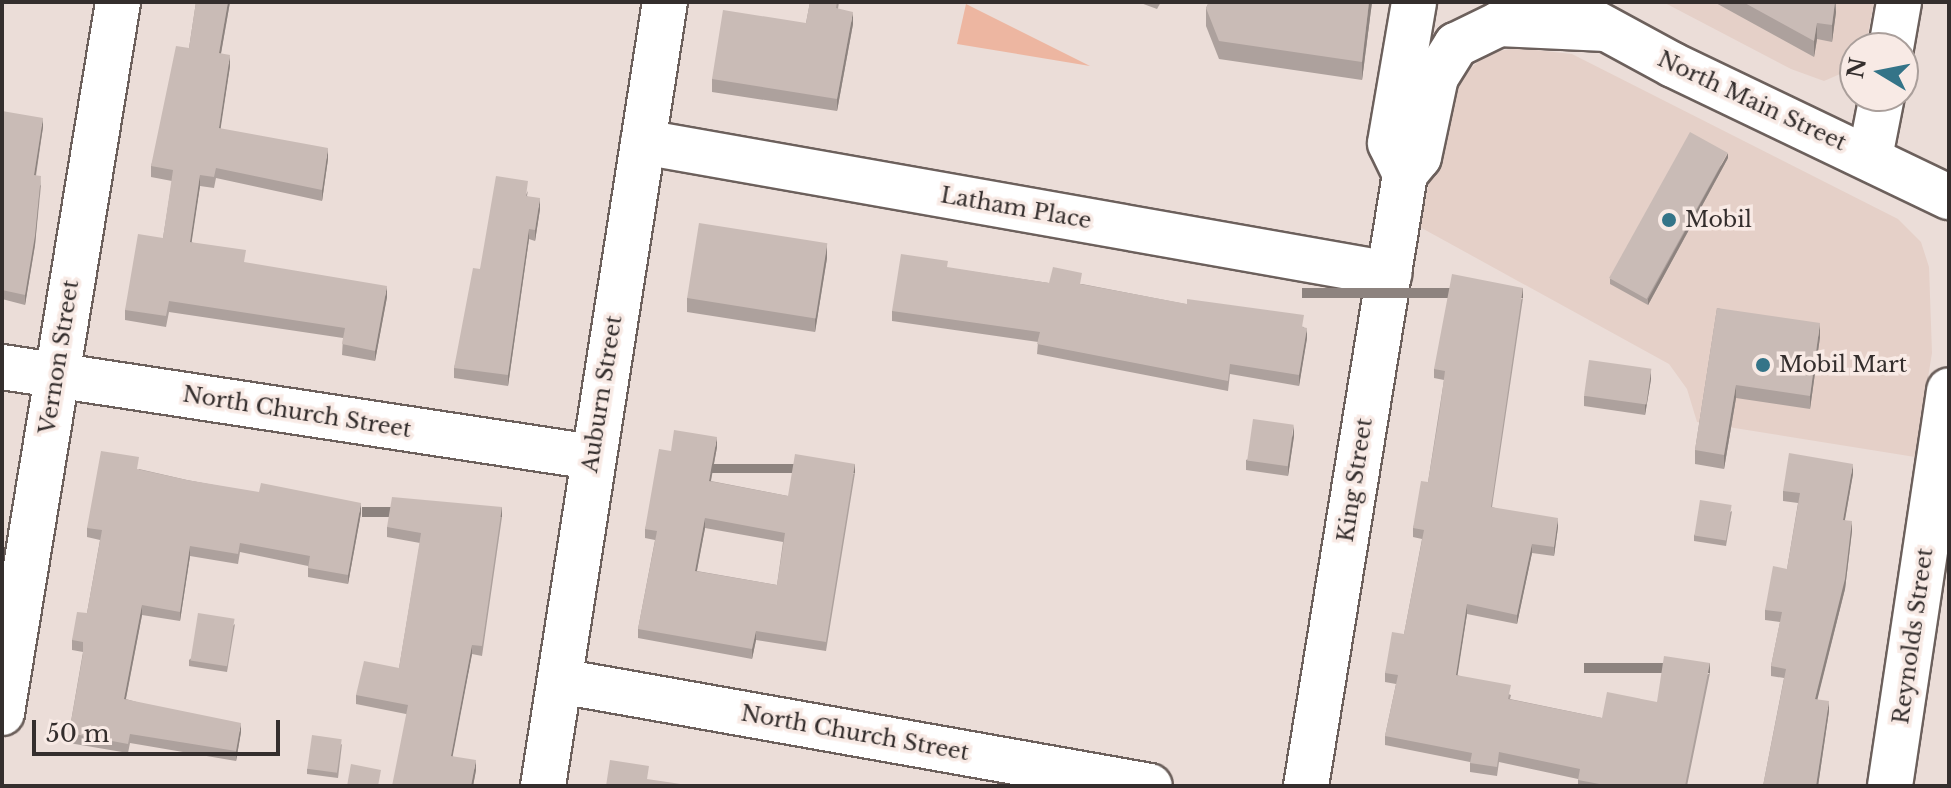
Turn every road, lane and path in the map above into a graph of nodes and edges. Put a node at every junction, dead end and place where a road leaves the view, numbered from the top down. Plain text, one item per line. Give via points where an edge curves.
1 (118, 2) edge
2 (665, 2) edge
3 (1414, 2) edge
4 (1557, 2) edge
5 (1899, 2) edge
6 (1606, 29) junction
7 (1894, 32) edge
8 (1879, 112) edge
9 (643, 142) junction
10 (1870, 157) junction
11 (1405, 174) junction
12 (1949, 197) edge
13 (1389, 274) junction
14 (2, 367) edge
15 (56, 376) junction
16 (1949, 390) edge
17 (592, 457) junction
18 (560, 681) junction
19 (2, 713) edge
20 (543, 786) edge
21 (1150, 786) edge
22 (1306, 786) edge
23 (1890, 786) edge

1 - 15 street, Vernon Street
2 - 9 street, Auburn Street
3 - 11 street via 1390,143
4 - 6 street, North Main Street
5 - 7 street
6 - 10 street, North Main Street
6 - 11 street, King Street via 1499,24 1456,45 1436,77 1419,157
8 - 10 street
9 - 13 street, Latham Place
9 - 17 street, Auburn Street
10 - 12 street, North Main Street
11 - 13 street, King Street
13 - 22 street, King Street
14 - 15 street, North Church Street
15 - 17 street, North Church Street
15 - 19 street, Vernon Street
16 - 23 street, Reynolds Street
17 - 18 street, Auburn Street
18 - 20 street, Auburn Street
18 - 21 street, North Church Street

